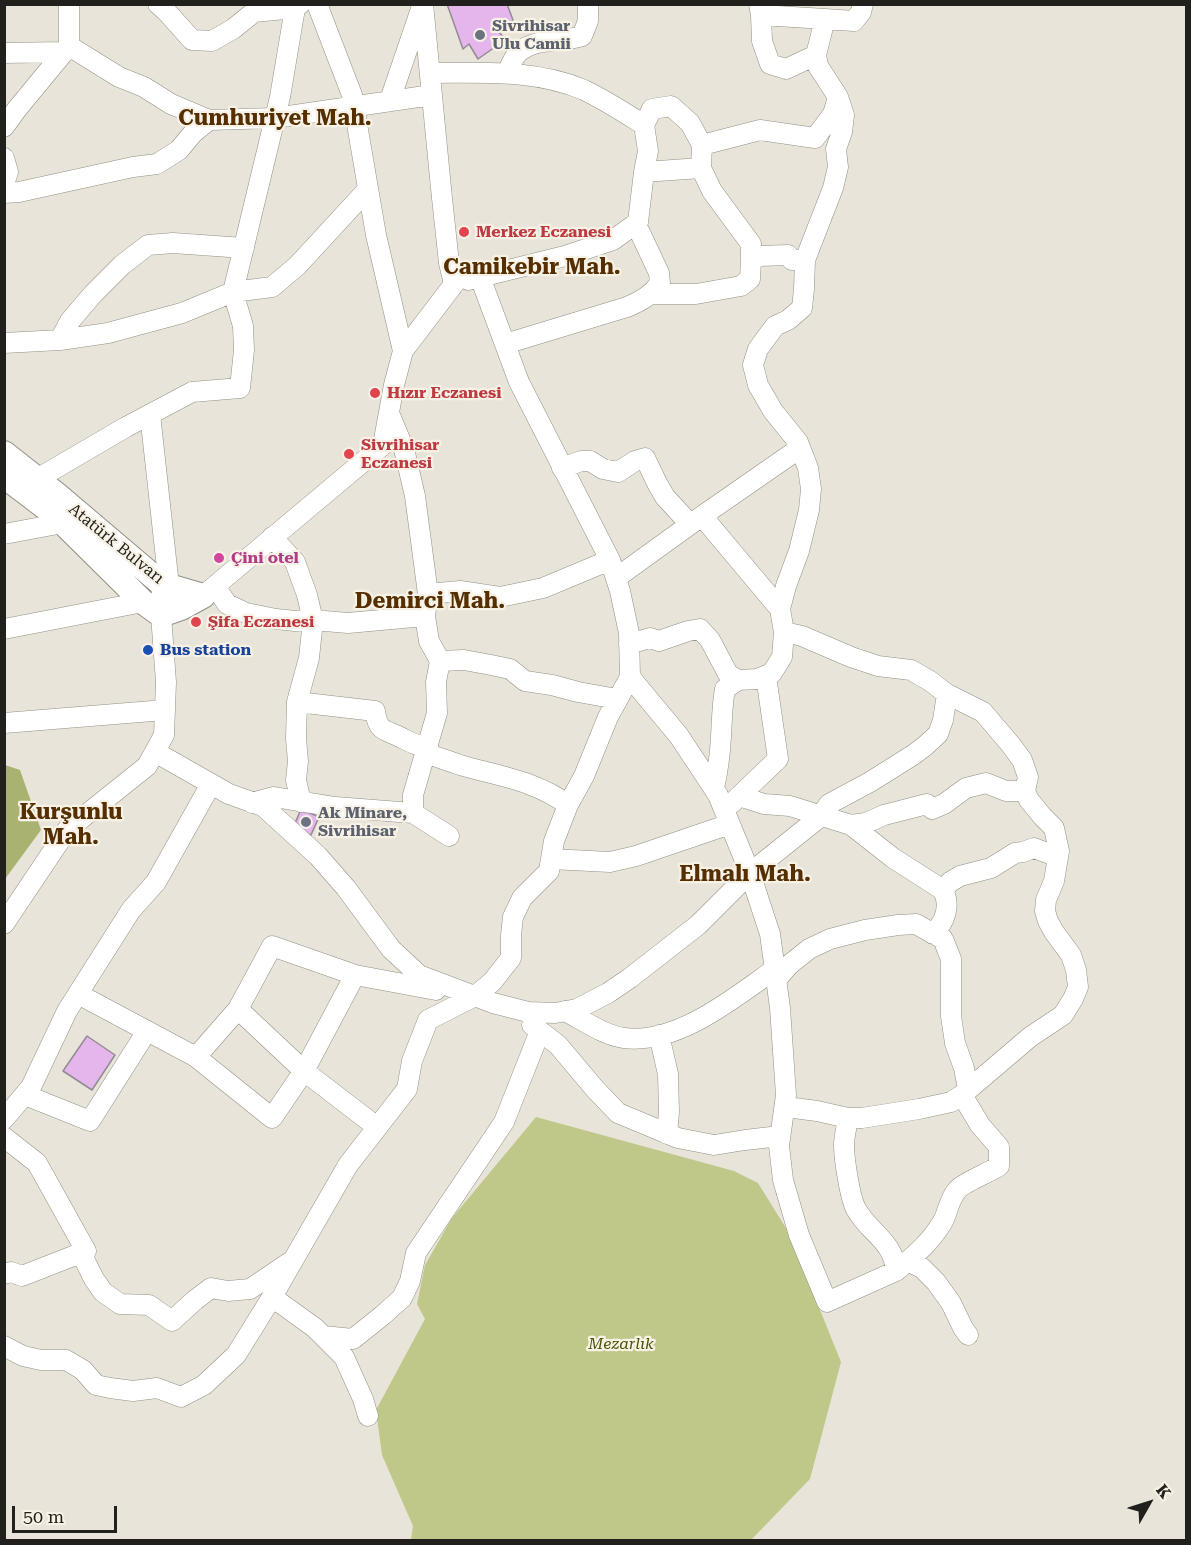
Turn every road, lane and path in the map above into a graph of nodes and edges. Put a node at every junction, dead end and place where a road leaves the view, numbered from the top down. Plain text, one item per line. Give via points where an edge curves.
1 (69, 4) edge
2 (158, 4) edge
3 (317, 4) edge
4 (422, 4) edge
5 (588, 4) edge
6 (862, 4) edge
7 (297, 6) edge
8 (760, 10) edge
9 (825, 19) junction
10 (66, 49) junction
11 (4, 53) edge
12 (816, 55) junction
13 (430, 73) junction
14 (507, 73) junction
15 (432, 95) junction
16 (838, 97) junction
17 (390, 100) junction
18 (354, 105) junction
19 (275, 118) junction
20 (209, 120) junction
21 (644, 125) junction
22 (4, 127) edge
23 (702, 145) junction
24 (4, 158) edge
25 (701, 168) junction
26 (644, 172) junction
27 (4, 184) edge
28 (368, 189) junction
29 (4, 193) edge
30 (636, 224) junction
31 (244, 248) junction
32 (751, 260) junction
33 (805, 260) junction
34 (480, 277) junction
35 (454, 284) junction
36 (233, 292) junction
37 (650, 294) junction
38 (60, 340) junction
39 (4, 343) edge
40 (505, 344) junction
41 (403, 351) junction
42 (389, 413) junction
43 (150, 414) junction
44 (800, 448) junction
45 (4, 453) edge
46 (562, 468) junction
47 (4, 476) edge
48 (37, 479) junction
49 (70, 518) junction
50 (696, 520) junction
51 (4, 534) edge
52 (272, 537) junction
53 (613, 569) junction
54 (165, 585) junction
55 (209, 591) junction
56 (428, 594) junction
57 (152, 609) junction
58 (780, 609) junction
59 (424, 616) junction
60 (313, 620) junction
61 (4, 628) edge
62 (784, 632) junction
63 (629, 644) junction
64 (440, 661) junction
65 (630, 676) junction
66 (766, 676) junction
67 (738, 680) junction
68 (947, 694) junction
69 (617, 699) junction
70 (297, 702) junction
71 (165, 710) junction
72 (4, 723) edge
73 (426, 749) junction
74 (155, 752) junction
75 (211, 784) junction
76 (714, 788) junction
77 (1025, 791) junction
78 (739, 796) junction
79 (301, 802) junction
80 (252, 803) junction
81 (568, 805) junction
82 (413, 813) junction
83 (727, 817) junction
84 (820, 817) junction
85 (851, 825) junction
86 (449, 836) dead end
87 (1058, 857) junction
88 (551, 859) junction
89 (750, 873) junction
90 (943, 890) junction
91 (4, 924) edge
92 (933, 934) junction
93 (775, 974) junction
94 (355, 975) junction
95 (78, 994) junction
96 (475, 996) junction
97 (509, 1007) junction
98 (238, 1009) junction
99 (565, 1011) junction
100 (147, 1031) junction
101 (540, 1031) junction
102 (659, 1035) junction
103 (196, 1057) junction
104 (304, 1071) junction
105 (965, 1092) junction
106 (25, 1095) junction
107 (784, 1110) junction
108 (848, 1118) junction
109 (4, 1119) edge
110 (378, 1127) junction
111 (667, 1134) junction
112 (4, 1137) edge
113 (780, 1137) junction
114 (81, 1253) junction
115 (295, 1258) junction
116 (902, 1266) junction
117 (4, 1274) edge
118 (272, 1297) junction
119 (968, 1335) dead end
120 (322, 1336) junction
121 (4, 1346) edge
122 (368, 1416) dead end

1 - 10 street
2 - 7 street via 192,40 212,41 254,12
3 - 18 street
4 - 13 street
4 - 17 street
5 - 14 street via 588,21 582,36 539,41 517,52
6 - 9 street via 854,21
7 - 19 street
8 - 9 street
8 - 12 street via 762,41 770,64 786,69
9 - 12 street
10 - 11 street
10 - 20 street
10 - 22 street
12 - 16 street via 818,66
13 - 14 street
13 - 15 street
14 - 21 street via 584,90
15 - 17 street
15 - 35 street
16 - 23 street via 833,114 815,138 759,130
16 - 33 street via 844,116 836,149 838,167
17 - 18 street
18 - 19 street
18 - 28 street
19 - 20 street
19 - 31 street
20 - 29 street via 179,150 157,164
21 - 23 street via 652,109 671,106 690,123
21 - 26 street via 648,151
23 - 25 street
24 - 27 street via 8,171
25 - 26 street
25 - 32 street via 712,191 751,244
26 - 30 street
28 - 36 street via 272,288
28 - 41 street
30 - 34 street via 594,247
30 - 37 street via 659,273 660,282
31 - 36 street
31 - 38 street via 148,245 93,294
32 - 33 street via 788,255 792,260
32 - 37 street via 750,279 741,285 696,294
33 - 44 street via 802,308 775,326 758,350 753,365 758,386
34 - 35 street
34 - 40 street
35 - 41 street
36 - 38 street via 171,316 108,333
36 - 43 street via 243,326 240,388 192,393
37 - 40 street via 627,307
38 - 39 street
40 - 46 street via 519,382
41 - 42 street
42 - 52 street via 383,445
42 - 56 street via 404,448 415,495
43 - 48 street
43 - 54 street
44 - 50 street
44 - 58 street via 808,468 809,510
45 - 48 main road, Atatürk Bulvarı
46 - 50 street via 581,460 618,472 645,458 665,497
46 - 53 street
47 - 49 main road, Atatürk Bulvarı via 54,514
48 - 49 main road, Atatürk Bulvarı
49 - 51 street
49 - 54 main road, Atatürk Bulvarı
49 - 57 main road, Atatürk Bulvarı
50 - 53 street
50 - 58 street
52 - 55 street
52 - 60 street via 295,562
53 - 56 street via 500,597 460,591
53 - 63 street
54 - 55 main road, Atatürk Bulvarı
54 - 57 street
55 - 57 main road via 181,609
55 - 60 street via 246,613
56 - 59 street
57 - 61 street
57 - 71 street via 166,682
58 - 62 street
59 - 60 street via 348,623
59 - 64 street via 429,641
60 - 70 street via 309,658
62 - 66 street via 782,657
62 - 68 street via 878,666 911,670
63 - 65 street
63 - 67 street via 650,638 659,641 700,629 728,674
64 - 69 street via 464,660 510,669 525,681
64 - 73 street via 436,713
65 - 69 street
65 - 76 street via 679,736
66 - 67 street
66 - 78 street via 778,759
67 - 76 street via 725,689
68 - 77 street via 983,712 1011,745 1028,777
68 - 84 street via 938,734 914,755 829,804
69 - 81 street
70 - 73 street via 375,711 377,723 386,732
70 - 79 street via 296,780
71 - 72 street
71 - 74 street via 164,735
73 - 81 street via 460,765 534,785
73 - 82 street via 413,795
74 - 75 street
74 - 91 street via 147,766 67,830
75 - 80 street
75 - 95 street via 156,882 131,910
76 - 83 street
77 - 85 street via 1006,791 986,783 966,788 932,809 927,804
77 - 87 street via 1054,828
78 - 83 street
78 - 84 street via 764,804 790,806
79 - 80 street via 274,797
79 - 82 street
80 - 96 street via 263,806 318,856 391,950 419,975
81 - 88 street
82 - 86 street
83 - 88 street via 610,862
83 - 89 street
84 - 85 street
84 - 89 street
85 - 90 street via 892,858
87 - 90 street via 1034,848 1015,853 991,868 960,876
87 - 105 street via 1045,911 1071,955 1078,987 1063,1015 1030,1037
88 - 96 street via 549,871 522,898 513,917 511,958
89 - 93 street via 770,934
89 - 99 street via 698,925 630,978 578,1009
90 - 92 street via 947,899 944,920
92 - 93 street via 916,924 865,930 830,939
92 - 105 street via 943,939 951,959 951,1016 964,1068
93 - 102 street via 703,1018
93 - 107 street
94 - 96 street
94 - 98 street via 272,946
94 - 104 street
95 - 100 street
95 - 106 street
96 - 97 street
96 - 110 street via 428,1020 412,1061 407,1089
97 - 99 street via 528,1012
97 - 101 street
98 - 103 street
98 - 104 street
99 - 102 street via 622,1038
100 - 103 street
100 - 106 street via 90,1122
101 - 111 street via 558,1045 618,1113
101 - 120 street via 504,1122 416,1253 402,1298 353,1339
102 - 111 street via 668,1074
103 - 104 street via 272,1118
104 - 110 street
105 - 108 street via 951,1102
105 - 116 street via 980,1125 999,1147 999,1166 960,1186 928,1243
106 - 109 street
107 - 108 street via 818,1111
107 - 113 street
108 - 116 street via 844,1145 856,1209
110 - 115 street via 348,1165
111 - 113 street via 714,1145
112 - 114 street via 36,1163 86,1251
113 - 116 street via 783,1180 799,1235 827,1302
114 - 115 street via 103,1292 120,1304 149,1305 172,1321 211,1288 228,1292 250,1289
114 - 117 street via 22,1276
115 - 118 street
116 - 119 street via 922,1268 936,1282
118 - 120 street
118 - 121 street via 236,1355 204,1385 181,1397 157,1388 133,1391 96,1384 66,1360 23,1356
120 - 122 street via 344,1357

